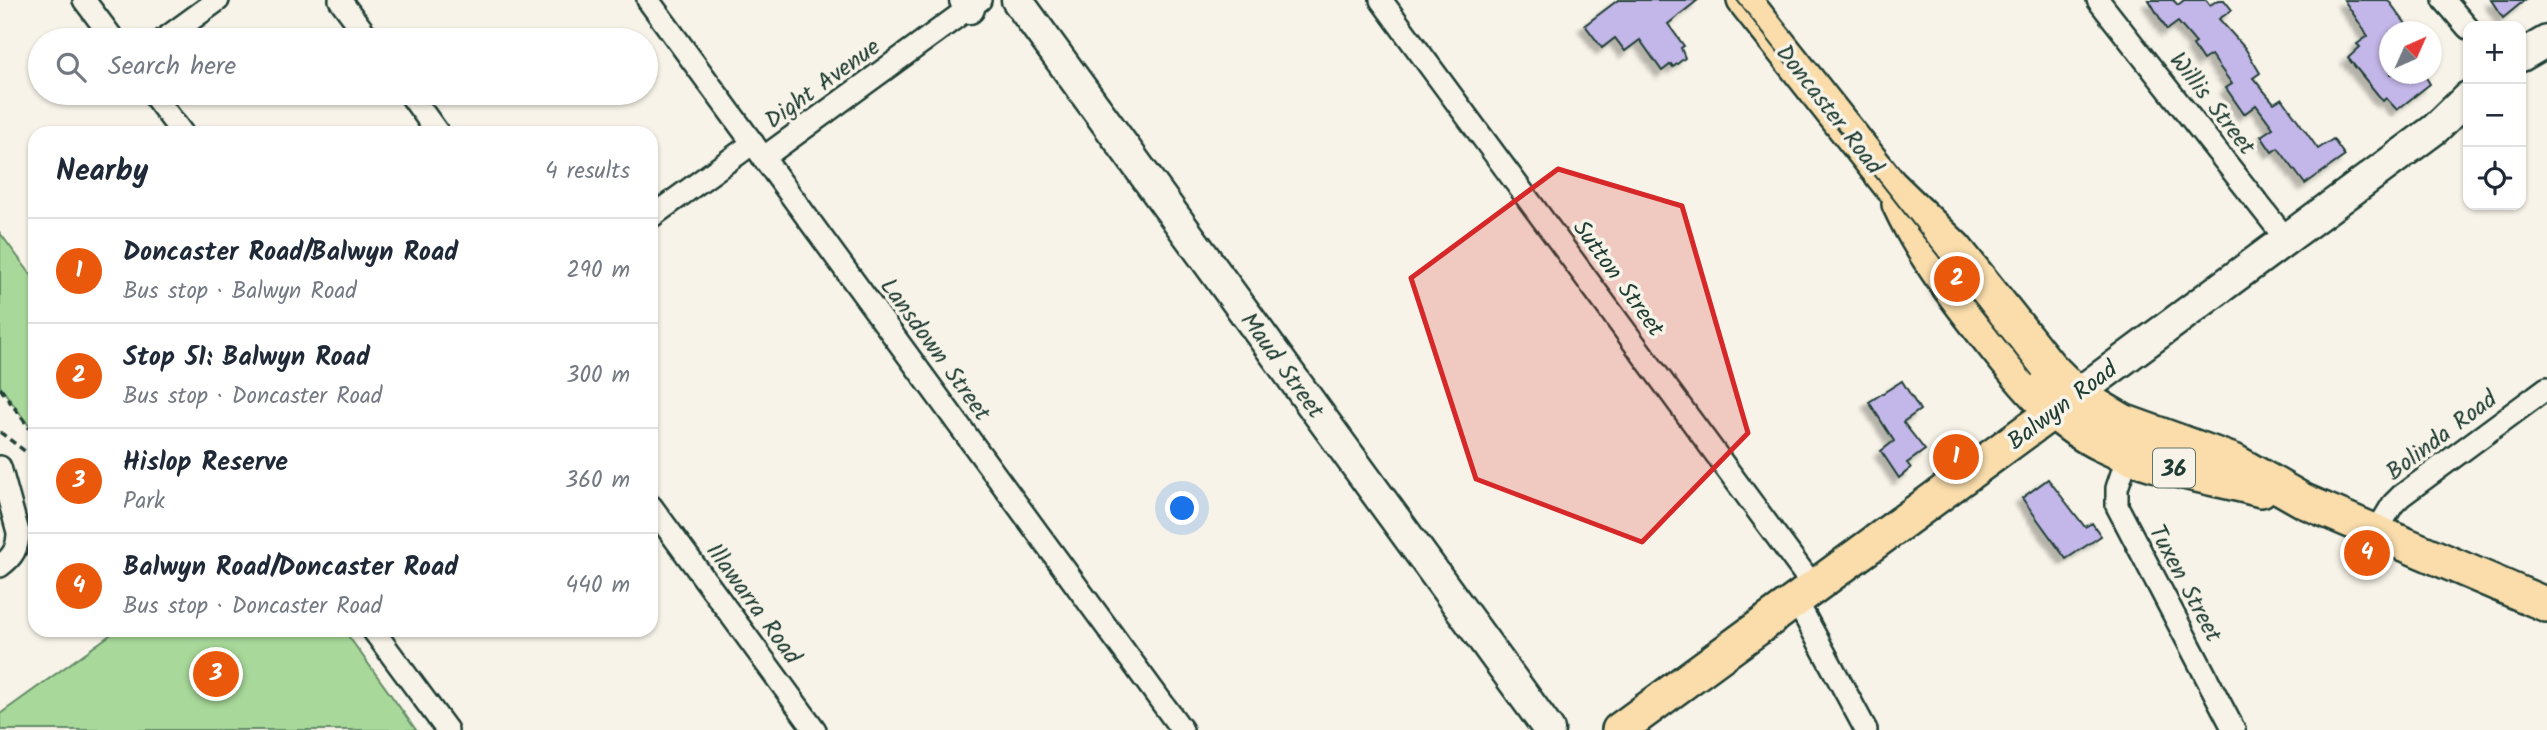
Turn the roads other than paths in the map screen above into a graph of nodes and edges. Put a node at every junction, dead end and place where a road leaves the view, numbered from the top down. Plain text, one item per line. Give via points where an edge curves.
1 (84, 0) edge
2 (218, 0) edge
3 (340, 0) edge
4 (648, 0) edge
5 (1017, 0) edge
6 (1381, 0) edge
7 (1744, 0) edge
8 (2098, 0) edge
9 (2444, 0) edge
10 (971, 3) edge
11 (2463, 24) edge
12 (105, 28) edge
13 (180, 28) edge
14 (361, 28) edge
15 (2547, 41) edge
16 (2526, 53) edge
17 (2547, 58) edge
18 (2526, 68) edge
19 (2463, 102) edge
20 (161, 105) edge
21 (418, 105) edge
22 (2463, 116) edge
23 (177, 126) edge
24 (434, 126) edge
25 (2435, 129) junction
26 (758, 150) junction
27 (658, 213) edge
28 (2286, 239) junction
29 (2547, 388) edge
30 (2065, 403) junction
31 (2128, 455) junction
32 (0, 467) edge
33 (2304, 501) junction
34 (658, 516) edge
35 (2376, 532) junction
36 (0, 566) edge
37 (1805, 594) junction
38 (2547, 605) edge
39 (378, 637) edge
40 (447, 730) edge
41 (815, 730) edge
42 (1182, 730) edge
43 (1549, 730) edge
44 (1619, 730) edge
45 (1866, 730) edge
46 (2234, 730) edge

1 - 12 street
2 - 13 street
3 - 14 street
4 - 26 street, Lansdown Street
5 - 43 street, Maud Street
6 - 37 street, Sutton Street
7 - 30 main road, Doncaster Road / 36 via 1890,185 1947,285 2027,387
8 - 28 street, Willis Street
9 - 11 street
10 - 26 street, Dight Avenue
15 - 16 street
17 - 18 street
19 - 25 street, Balwyn Road
20 - 23 street
21 - 24 street
22 - 25 street, Balwyn Road
25 - 28 street, Balwyn Road
26 - 27 street, Dight Avenue
26 - 42 street, Lansdown Street
28 - 30 street, Balwyn Road
29 - 35 street, Bolinda Road via 2401,496
30 - 31 main road, Doncaster Road / 36 via 2084,436
30 - 33 main road, Doncaster Road / 36 via 2245,466
30 - 37 main road, Balwyn Road
31 - 33 main road, Doncaster Road / 36
31 - 46 street, Tuxen Street via 2116,488 2117,506
32 - 36 street via 18,532 13,555
33 - 35 main road, Doncaster Road / 36
34 - 41 street, Illawarra Road
35 - 38 main road, Doncaster Road / 36
37 - 44 main road, Balwyn Road
37 - 45 street, Sutton Street
39 - 40 street

